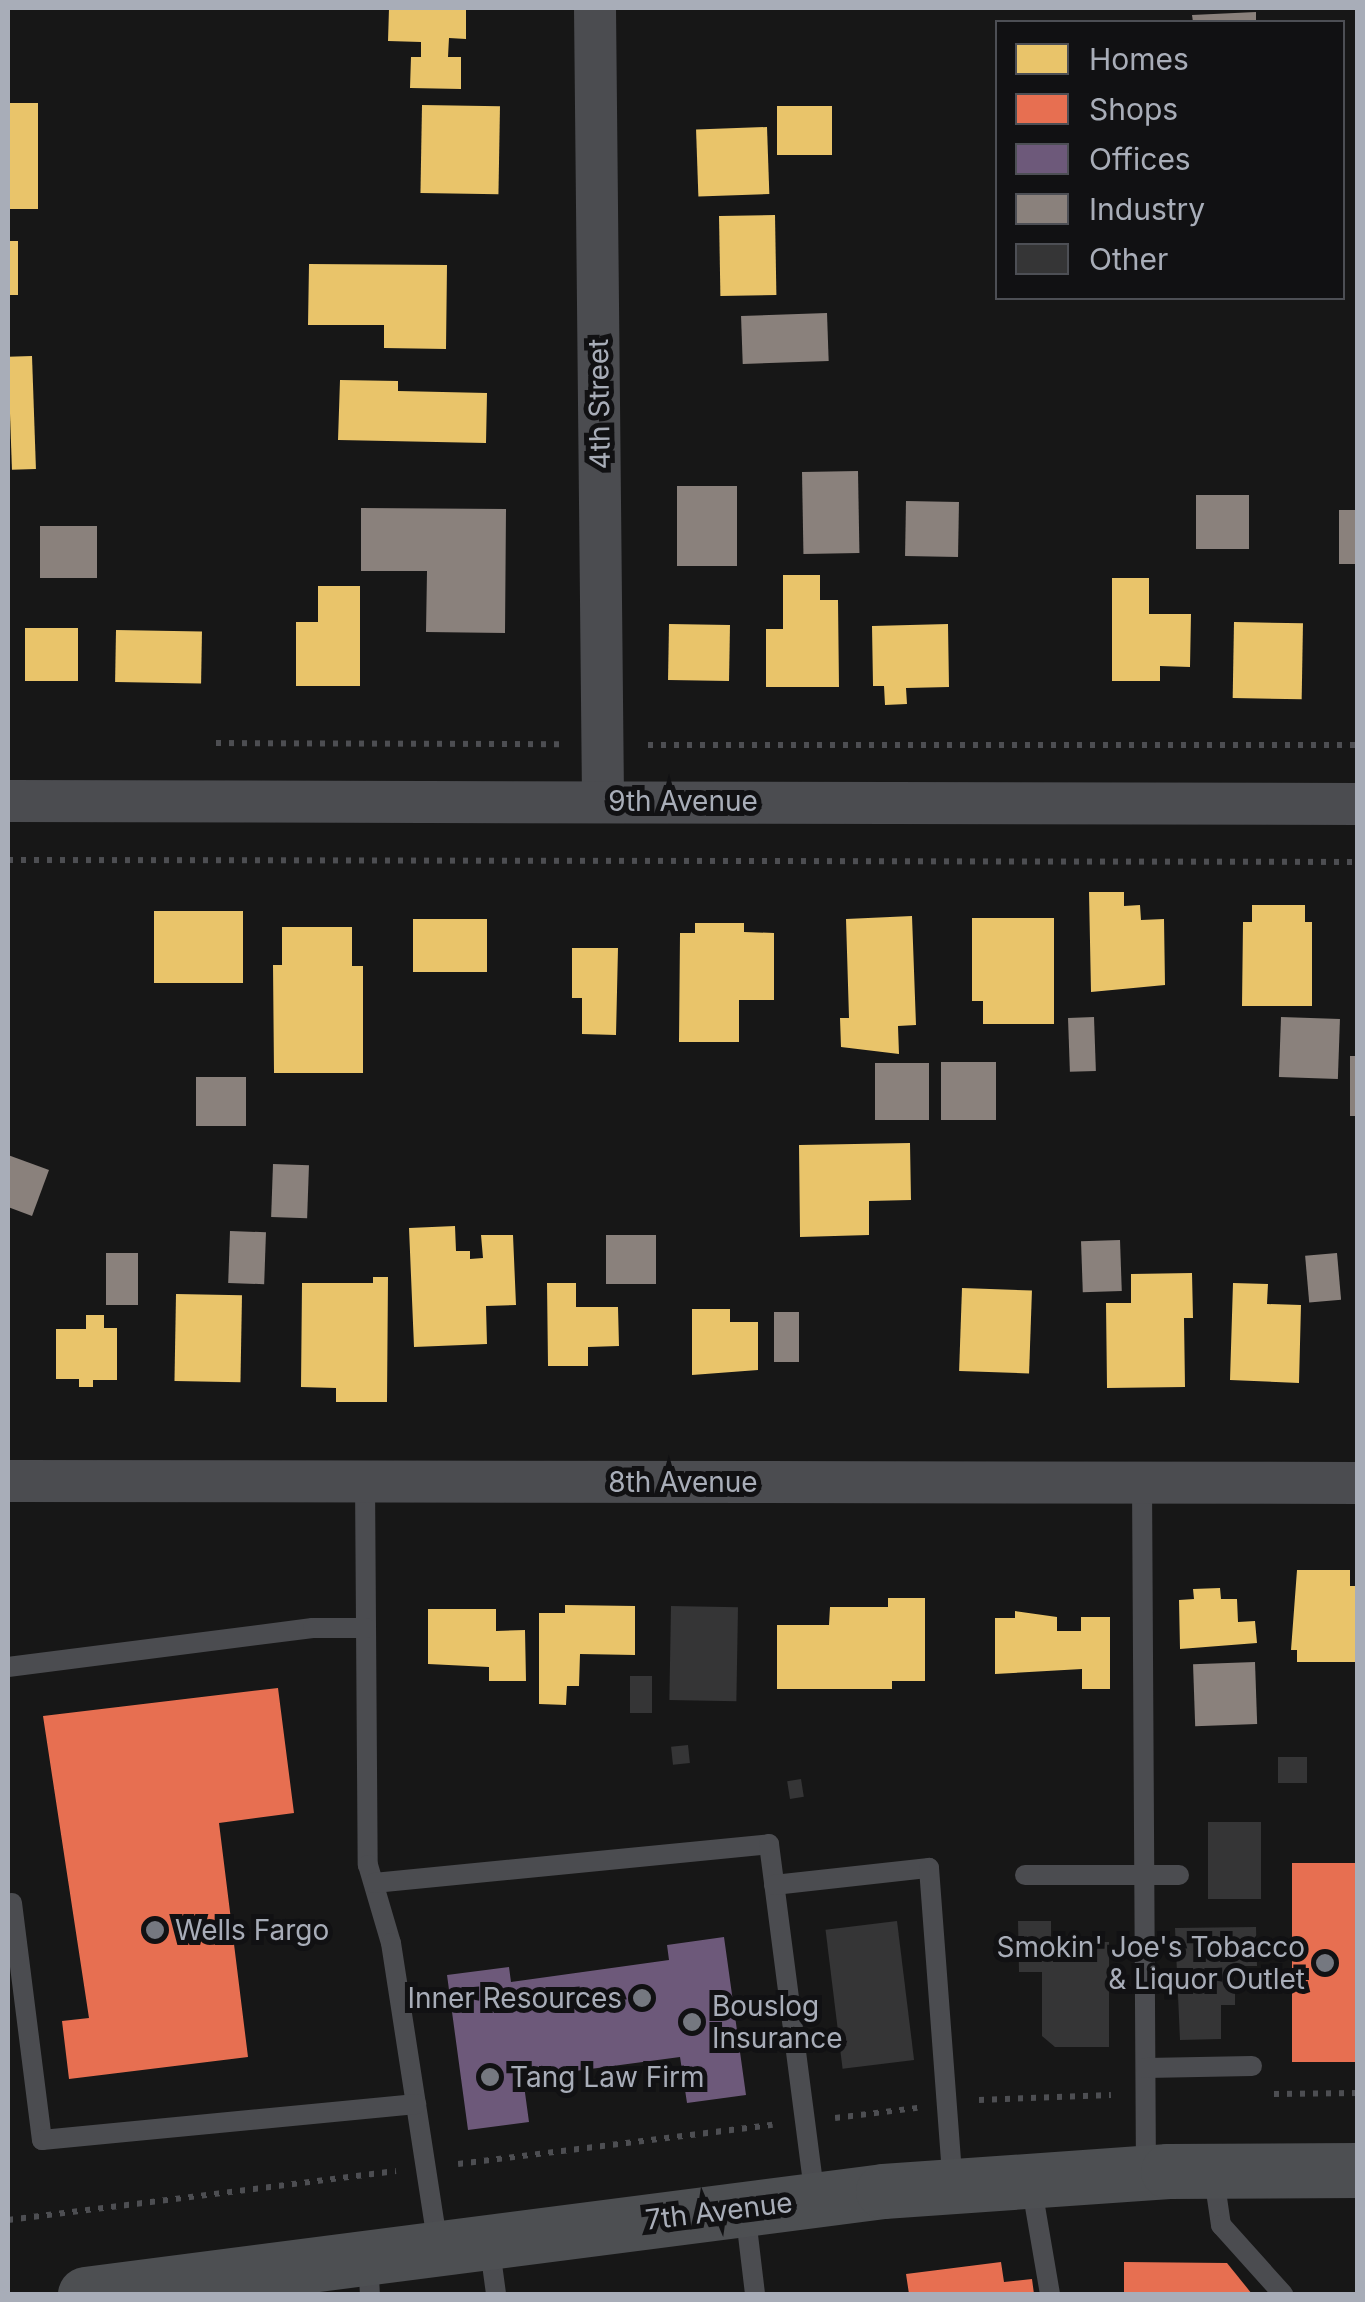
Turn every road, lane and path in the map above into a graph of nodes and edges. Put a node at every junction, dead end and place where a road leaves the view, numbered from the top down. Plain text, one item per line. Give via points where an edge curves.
1 (595, 8) edge
2 (216, 743) dead end
3 (574, 744) dead end
4 (632, 744) dead end
5 (1358, 744) edge
6 (8, 801) edge
7 (604, 801) junction
8 (1358, 804) edge
9 (8, 860) edge
10 (1358, 862) edge
11 (8, 1481) edge
12 (365, 1481) junction
13 (1142, 1482) junction
14 (1358, 1483) edge
15 (366, 1628) junction
16 (8, 1668) edge
17 (1025, 1875) dead end
18 (1144, 1875) junction
19 (1179, 1875) dead end
20 (374, 1883) junction
21 (774, 1885) junction
22 (12, 1903) dead end
23 (1252, 2066) dead end
24 (1146, 2068) junction
25 (1261, 2094) dead end
26 (1358, 2094) edge
27 (1146, 2095) junction
28 (416, 2104) junction
29 (947, 2104) junction
30 (806, 2121) junction
31 (426, 2168) junction
32 (1358, 2170) edge
33 (1214, 2171) junction
34 (1146, 2172) junction
35 (1030, 2181) junction
36 (954, 2186) junction
37 (816, 2199) junction
38 (744, 2208) junction
39 (8, 2220) edge
40 (464, 2243) junction
41 (369, 2275) edge
42 (158, 2290) edge
43 (85, 2294) edge
44 (496, 2294) edge
45 (755, 2294) edge
46 (1050, 2294) edge
47 (1282, 2294) edge

1 - 7 street, 4th Street
2 - 3 path
4 - 5 path
6 - 7 street, 9th Avenue
7 - 8 street, 9th Avenue
9 - 10 path
11 - 12 street, 8th Avenue
12 - 13 street, 8th Avenue
12 - 15 lane
13 - 14 street, 8th Avenue
13 - 18 lane
15 - 16 lane via 314,1628
15 - 20 lane
17 - 18 lane
18 - 19 lane
18 - 24 lane
20 - 21 lane via 769,1844
20 - 28 lane via 391,1943
21 - 29 lane via 929,1868
21 - 30 lane
22 - 28 lane via 42,2140
23 - 24 lane
24 - 27 lane
25 - 26 path
27 - 29 path
27 - 34 lane
28 - 31 lane
29 - 30 path
29 - 36 lane
30 - 31 path
30 - 37 lane
31 - 39 path
31 - 40 lane
32 - 33 main road, 7th Avenue
33 - 34 main road, 7th Avenue
33 - 47 lane via 1220,2224
34 - 35 main road, 7th Avenue
35 - 36 main road, 7th Avenue
35 - 46 lane
36 - 37 main road, 7th Avenue
37 - 38 main road, 7th Avenue
38 - 40 main road, 7th Avenue
38 - 45 lane
40 - 41 main road, 7th Avenue
40 - 44 lane
41 - 42 main road, 7th Avenue
42 - 43 main road, 7th Avenue

